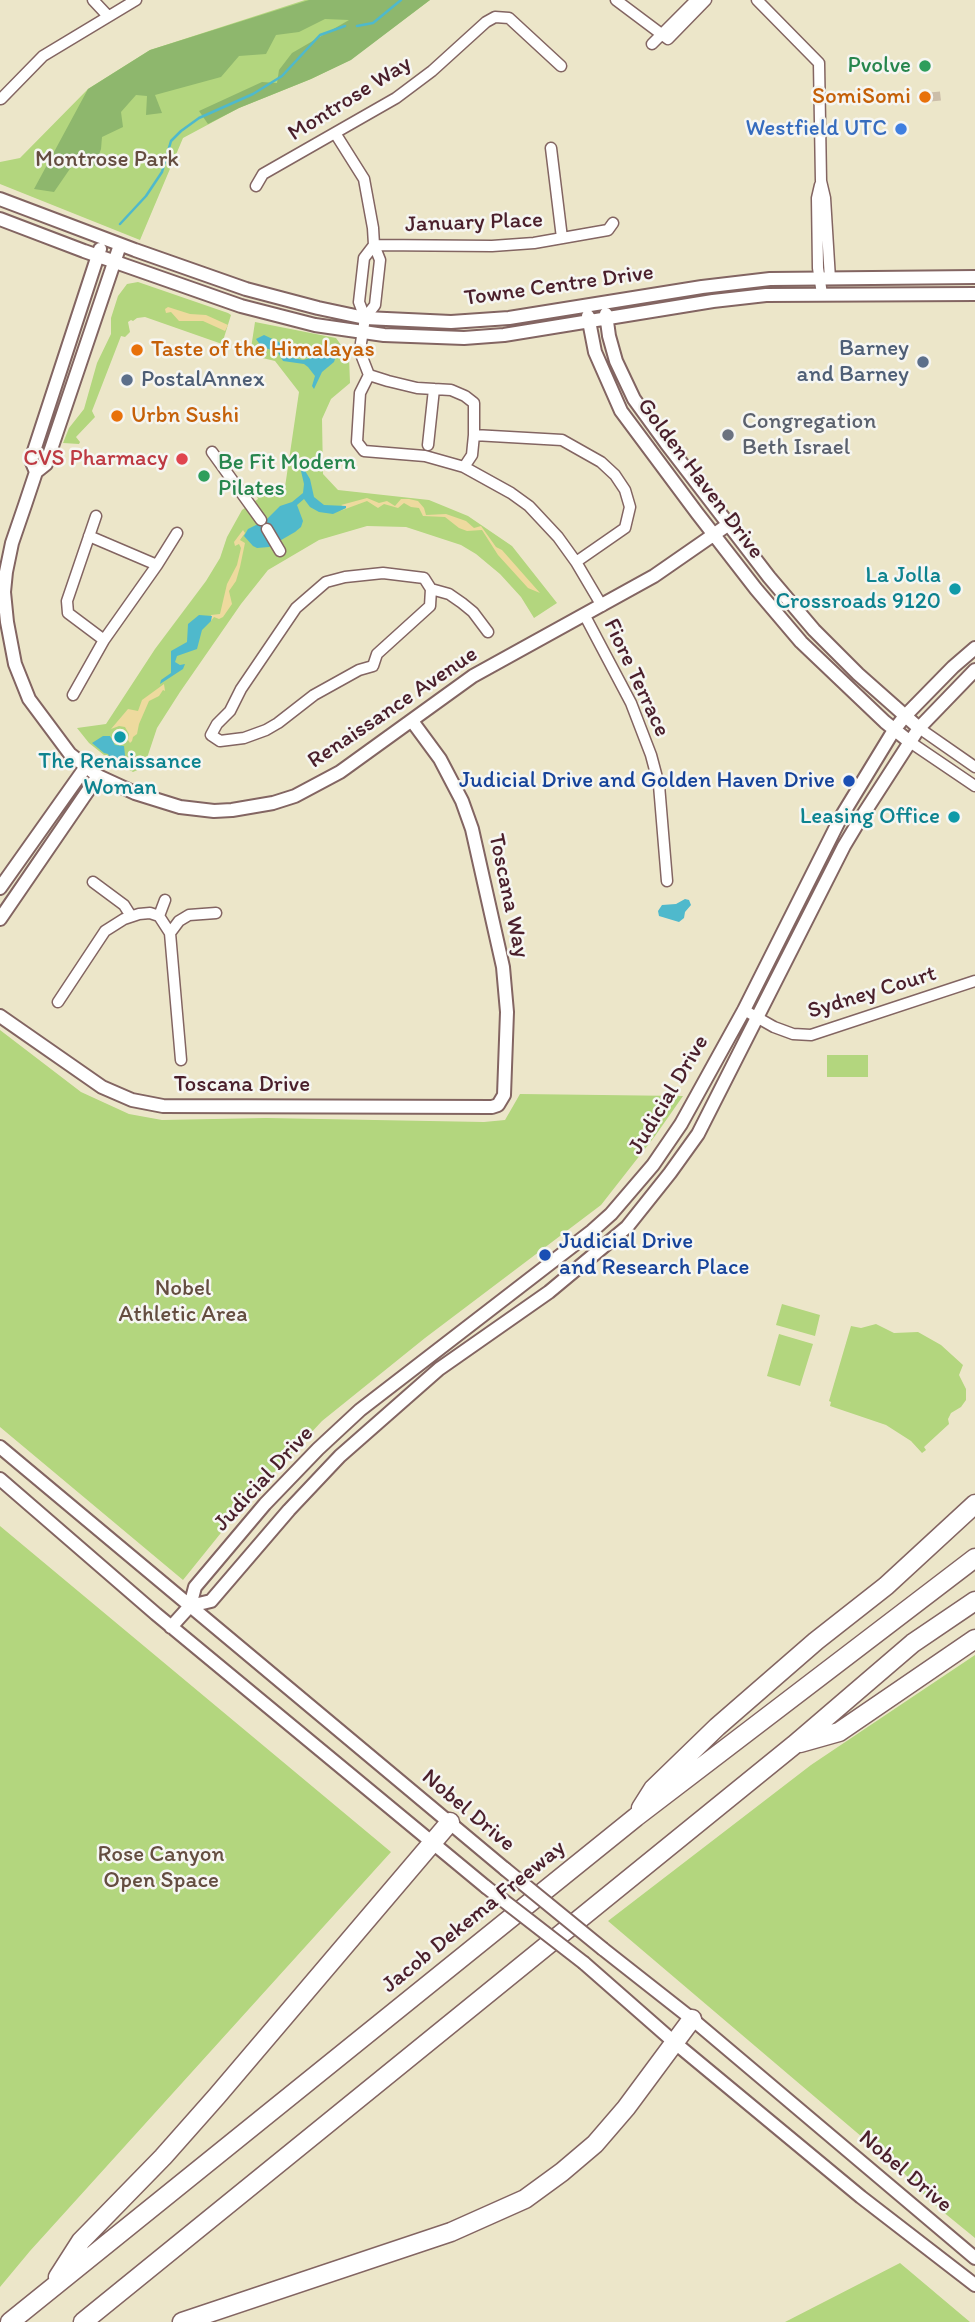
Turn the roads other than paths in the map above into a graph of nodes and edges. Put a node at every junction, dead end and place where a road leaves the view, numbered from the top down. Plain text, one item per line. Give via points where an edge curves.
1 (93, 0) edge
2 (136, 0) edge
3 (616, 0) edge
4 (696, 0) edge
5 (706, 0) edge
6 (757, 0) edge
7 (108, 16) junction
8 (661, 34) junction
9 (652, 44) dead end
10 (561, 66) dead end
11 (1, 99) edge
12 (335, 133) junction
13 (551, 148) dead end
14 (256, 186) dead end
15 (0, 199) edge
16 (0, 219) edge
17 (614, 223) dead end
18 (104, 238) junction
19 (562, 238) junction
20 (120, 245) junction
21 (374, 245) junction
22 (98, 256) junction
23 (114, 261) junction
24 (975, 277) edge
25 (825, 280) junction
26 (975, 293) edge
27 (822, 294) junction
28 (604, 303) junction
29 (586, 306) junction
30 (365, 318) junction
31 (607, 320) junction
32 (589, 323) junction
33 (363, 333) junction
34 (369, 375) junction
35 (434, 389) junction
36 (474, 435) junction
37 (428, 445) dead end
38 (212, 452) dead end
39 (464, 467) junction
40 (36, 472) junction
41 (96, 516) dead end
42 (729, 524) junction
43 (177, 533) dead end
44 (713, 534) junction
45 (89, 536) junction
46 (280, 551) dead end
47 (576, 562) junction
48 (157, 565) junction
49 (431, 589) junction
50 (602, 606) junction
51 (585, 616) junction
52 (488, 632) dead end
53 (4, 637) edge
54 (104, 640) junction
55 (975, 648) edge
56 (975, 670) edge
57 (73, 695) dead end
58 (905, 716) junction
59 (412, 721) junction
60 (919, 728) junction
61 (894, 730) junction
62 (909, 742) junction
63 (975, 767) edge
64 (85, 768) junction
65 (98, 776) junction
66 (975, 786) edge
67 (667, 881) dead end
68 (93, 882) dead end
69 (0, 888) edge
70 (165, 900) dead end
71 (216, 913) dead end
72 (131, 916) junction
73 (159, 916) junction
74 (0, 919) edge
75 (170, 933) junction
76 (975, 981) edge
77 (58, 1002) dead end
78 (744, 1010) junction
79 (0, 1016) edge
80 (758, 1018) junction
81 (181, 1060) dead end
82 (504, 1095) joint
83 (0, 1447) edge
84 (0, 1479) edge
85 (975, 1504) edge
86 (975, 1544) edge
87 (975, 1558) edge
88 (959, 1568) junction
89 (975, 1601) edge
90 (190, 1606) junction
91 (172, 1627) junction
92 (975, 1639) edge
93 (794, 1745) junction
94 (636, 1817) junction
95 (450, 1822) junction
96 (433, 1843) junction
97 (692, 2019) junction
98 (674, 2042) junction
99 (975, 2259) edge
100 (975, 2285) edge
101 (49, 2291) junction
102 (10, 2322) edge
103 (83, 2322) edge
104 (182, 2322) edge

1 - 7 street
2 - 7 street
3 - 8 street
4 - 8 street
5 - 8 street via 668,39
6 - 25 street via 819,62
7 - 11 street via 43,56
8 - 9 street
10 - 12 street, Montrose Way via 509,18 495,17 432,71
12 - 14 street, Montrose Way via 263,174
12 - 21 street via 363,180
13 - 19 street
15 - 18 street, Towne Centre Drive
16 - 22 street, Towne Centre Drive
17 - 19 street, January Place via 608,230
18 - 20 street, Towne Centre Drive
18 - 22 street, Renaissance Avenue
19 - 21 street, January Place via 492,246
20 - 23 street, Renaissance Avenue
20 - 30 street, Towne Centre Drive via 258,293
21 - 30 street via 365,258 359,302
21 - 30 street via 380,260 375,305
22 - 23 street, Towne Centre Drive
22 - 40 street, Renaissance Avenue via 31,460
23 - 33 street, Towne Centre Drive via 288,320
23 - 40 street, Renaissance Avenue via 46,464
24 - 25 street, Towne Centre Drive
25 - 27 street
25 - 28 street, Towne Centre Drive via 735,282
26 - 27 street, Towne Centre Drive
27 - 31 street, Towne Centre Drive via 743,297
28 - 29 street, Towne Centre Drive
28 - 31 street, Golden Haven Drive
29 - 30 street, Towne Centre Drive via 483,321
29 - 32 street, Golden Haven Drive
30 - 33 street
31 - 32 street, Towne Centre Drive
31 - 42 street, Golden Haven Drive via 616,361 634,399
32 - 33 street, Towne Centre Drive via 464,338
32 - 44 street, Golden Haven Drive via 595,352 621,411
33 - 34 street via 362,357
34 - 35 street
34 - 39 street via 360,393 356,442 361,449 425,456
35 - 36 street via 451,390 474,403
35 - 37 street
36 - 39 street via 472,455
36 - 47 street via 562,440 615,475 630,508 625,528
38 - 46 street
39 - 47 street via 528,506
40 - 53 street, Renaissance Avenue via 6,572
41 - 45 street
42 - 44 street, Renaissance Avenue
42 - 58 street, Golden Haven Drive via 817,633
43 - 48 street
44 - 50 street, Renaissance Avenue
44 - 61 street, Golden Haven Drive via 801,642
45 - 48 street
45 - 54 street via 65,614
47 - 50 street
48 - 54 street
49 - 49 street via 424,578 406,575 363,574 326,582 288,618 211,735 220,741 266,730 313,695 373,666 377,654 429,606
49 - 52 street via 462,603
50 - 51 street, Renaissance Avenue
51 - 59 street, Renaissance Avenue via 473,676
51 - 67 street, Fiore Terrace via 631,703 651,755 659,785
53 - 64 street, Renaissance Avenue via 29,699
54 - 57 street
55 - 58 street, Judicial Drive
56 - 60 street, Judicial Drive
58 - 60 street, Golden Haven Drive
58 - 61 street, Judicial Drive
59 - 65 street, Renaissance Avenue via 322,783 255,807 214,811 180,807
59 - 82 street, Toscana Way via 440,759 472,829 503,967 507,1012
60 - 62 street, Judicial Drive
60 - 63 street
61 - 62 street, Golden Haven Drive
61 - 78 street, Judicial Drive via 841,817
62 - 66 street
62 - 80 street, Judicial Drive via 844,846
64 - 65 street, Renaissance Avenue
64 - 69 street
65 - 74 street
68 - 72 street via 124,905
70 - 73 street
71 - 75 street via 189,915
72 - 73 street
72 - 77 street via 105,931
73 - 75 street
75 - 81 street
76 - 80 street, Sydney Court via 811,1035 793,1034
78 - 80 street, Sydney Court
78 - 90 street, Judicial Drive via 681,1124 611,1214 360,1409 265,1504 195,1587
79 - 82 street, Toscana Drive via 102,1087 163,1106 492,1107
80 - 90 street, Judicial Drive via 698,1134 626,1227 549,1292 439,1369 340,1456 211,1601
83 - 90 street, Nobel Drive
84 - 91 street, Nobel Drive
85 - 94 highway via 886,1586 717,1727 653,1789
86 - 88 highway
87 - 88 highway, Jacob Dekema Freeway
88 - 94 highway, Jacob Dekema Freeway
89 - 93 highway via 913,1643
90 - 91 street, Judicial Drive
90 - 95 street, Nobel Drive
91 - 96 street, Nobel Drive
92 - 93 highway via 839,1732
93 - 103 highway
94 - 101 highway, Jacob Dekema Freeway
95 - 96 highway
95 - 97 street, Nobel Drive, bridge
96 - 98 street, Nobel Drive, bridge via 584,1963
96 - 101 highway via 165,2155 81,2241
97 - 98 highway
97 - 99 street, Nobel Drive
98 - 100 street, Nobel Drive
98 - 104 highway via 595,2144 525,2199 451,2232
101 - 102 highway, Jacob Dekema Freeway

